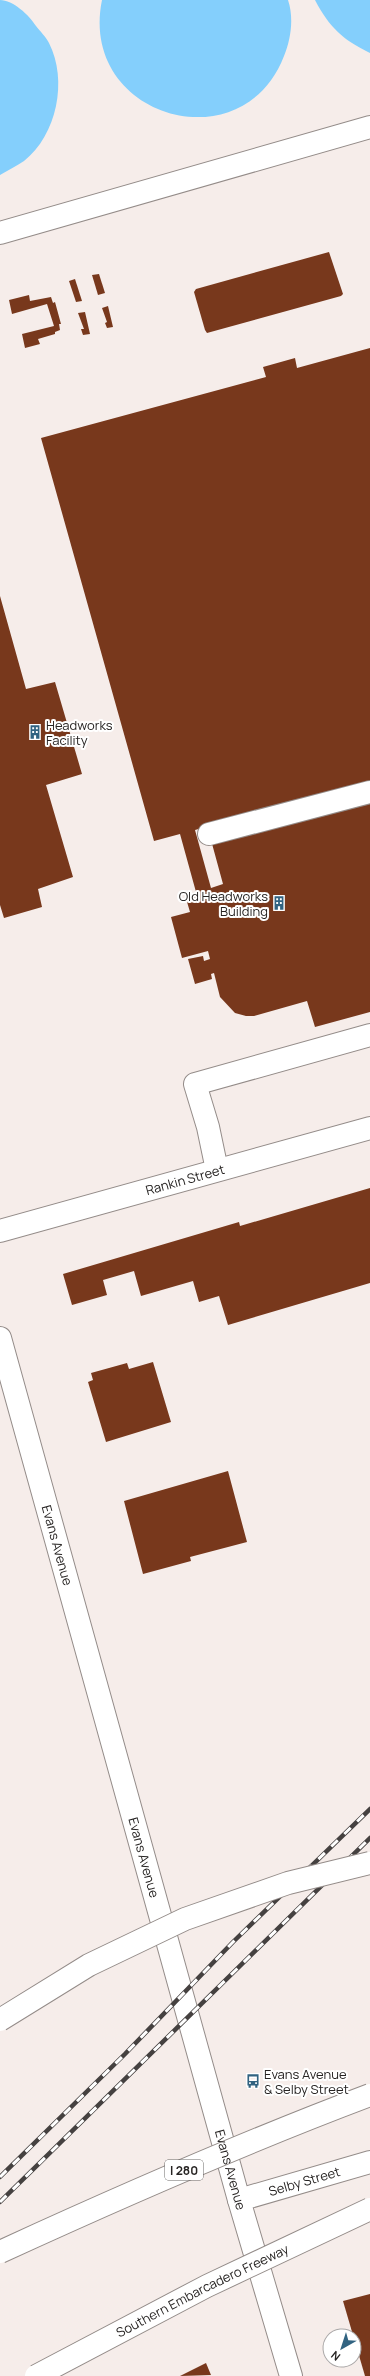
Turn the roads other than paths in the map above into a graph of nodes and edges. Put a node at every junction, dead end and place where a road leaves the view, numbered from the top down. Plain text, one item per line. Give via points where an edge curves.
1 (368, 134) edge
2 (0, 233) edge
3 (370, 792) edge
4 (209, 834) dead end
5 (370, 1035) edge
6 (370, 1128) edge
7 (217, 1170) junction
8 (0, 1231) edge
9 (0, 1338) edge
10 (370, 1863) edge
11 (0, 2020) edge
12 (370, 2095) edge
13 (370, 2162) edge
14 (239, 2200) junction
15 (370, 2209) edge
16 (0, 2252) edge
17 (36, 2376) edge
18 (291, 2376) edge

1 - 2 main road
3 - 4 main road
5 - 7 main road via 194,1084
6 - 7 main road, Rankin Street
7 - 8 main road, Rankin Street
9 - 14 main road, Evans Avenue
10 - 11 main road, bridge via 288,1883 185,1919 89,1965
12 - 16 main road, I 280, bridge via 222,2154
13 - 14 main road, Selby Street
14 - 18 main road, Evans Avenue
15 - 17 main road, Southern Embarcadero Freeway, bridge via 207,2286

